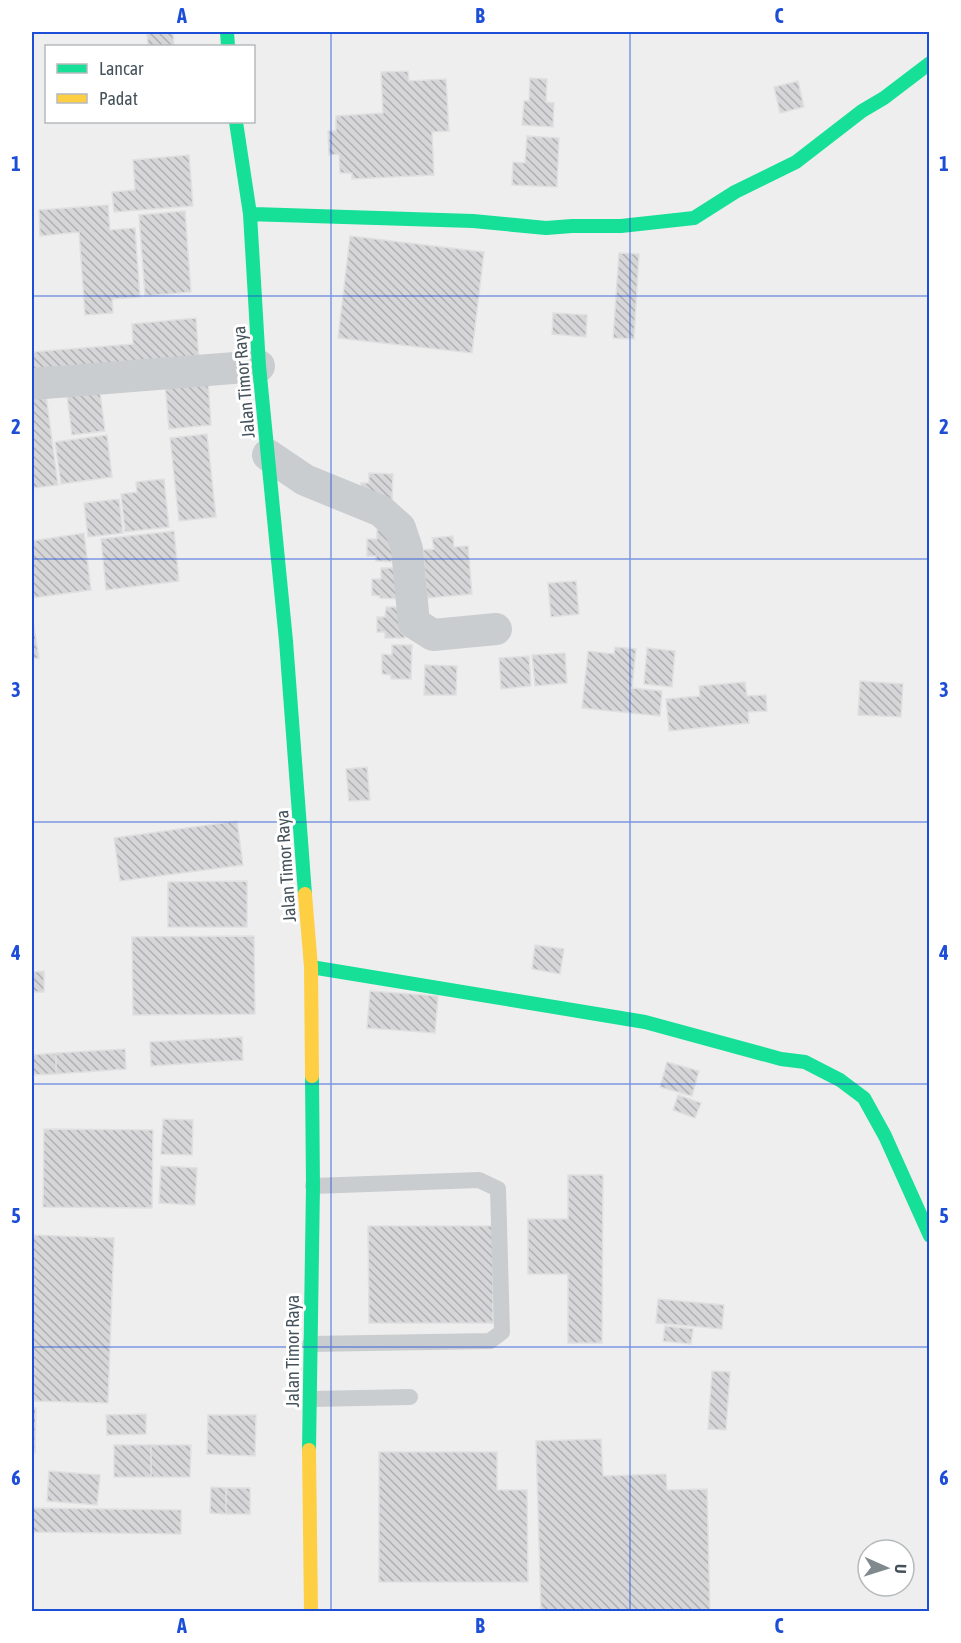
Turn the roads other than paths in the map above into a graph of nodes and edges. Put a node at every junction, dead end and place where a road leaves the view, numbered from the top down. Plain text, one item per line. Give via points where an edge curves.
1 (930, 63) edge
2 (236, 123) edge
3 (250, 214) junction
4 (259, 366) junction
5 (32, 384) edge
6 (268, 455) junction
7 (496, 629) dead end
8 (311, 967) junction
9 (313, 1186) junction
10 (930, 1236) edge
11 (310, 1344) junction
12 (410, 1397) dead end
13 (311, 1399) junction
14 (311, 1611) edge

1 - 3 main road via 796,162 735,192 694,218 621,226 546,228 473,221
2 - 3 main road, Jalan Timor Raya
3 - 4 main road, Jalan Timor Raya
4 - 5 street
4 - 6 main road, Jalan Timor Raya
6 - 7 street via 305,480 381,511 400,528 407,549 414,623 423,630 433,635
6 - 8 main road, Jalan Timor Raya
8 - 9 main road, Jalan Timor Raya
8 - 10 main road via 645,1022 805,1062 864,1098
9 - 11 main road, Jalan Timor Raya
9 - 11 lane via 479,1180 498,1189 502,1332 490,1341
11 - 13 main road, Jalan Timor Raya
12 - 13 lane
13 - 14 main road, Jalan Timor Raya

